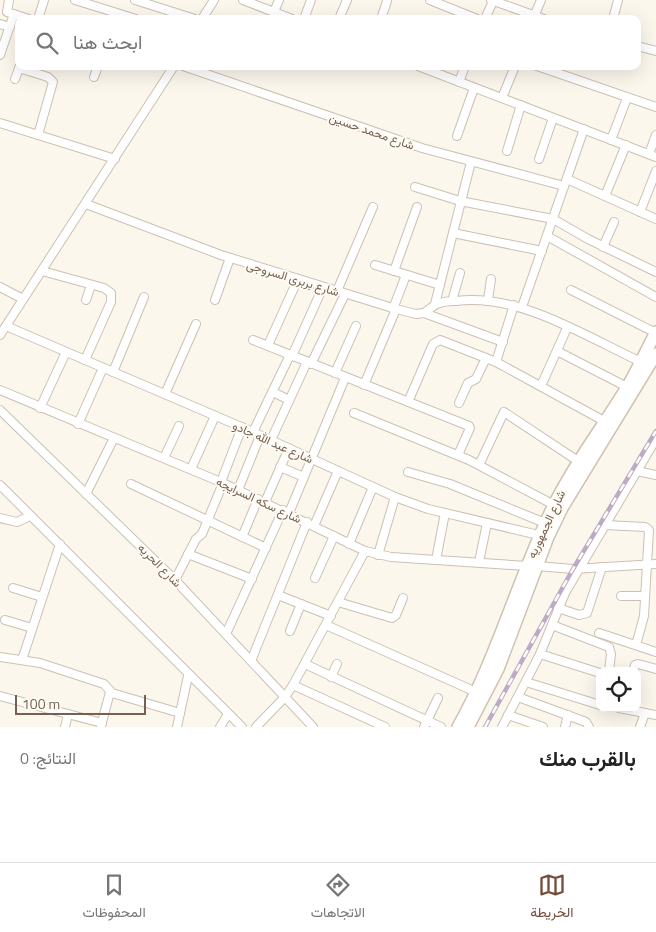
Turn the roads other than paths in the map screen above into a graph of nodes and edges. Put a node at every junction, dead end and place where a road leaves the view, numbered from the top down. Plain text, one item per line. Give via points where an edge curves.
1 (9, 0) edge
2 (44, 0) edge
3 (75, 0) edge
4 (135, 0) edge
5 (214, 0) edge
6 (243, 0) edge
7 (279, 0) edge
8 (311, 0) edge
9 (347, 0) edge
10 (430, 0) edge
11 (492, 0) edge
12 (541, 0) edge
13 (618, 0) edge
14 (387, 1) edge
15 (10, 12) junction
16 (274, 12) junction
17 (19, 15) edge
18 (39, 15) edge
19 (123, 15) edge
20 (182, 15) edge
21 (205, 15) edge
22 (282, 15) edge
23 (305, 15) edge
24 (341, 15) edge
25 (382, 15) edge
26 (467, 15) edge
27 (486, 15) edge
28 (529, 15) edge
29 (535, 15) edge
30 (614, 15) edge
31 (0, 24) edge
32 (10, 27) junction
33 (641, 47) edge
34 (656, 51) edge
35 (0, 55) edge
36 (19, 70) edge
37 (28, 70) edge
38 (97, 70) edge
39 (171, 70) edge
40 (194, 70) edge
41 (428, 70) edge
42 (464, 70) edge
43 (512, 70) edge
44 (548, 70) edge
45 (94, 77) dead end
46 (15, 79) dead end
47 (459, 82) junction
48 (474, 88) junction
49 (502, 98) junction
50 (627, 98) junction
51 (521, 105) junction
52 (656, 107) edge
53 (553, 118) junction
54 (0, 123) edge
55 (584, 130) junction
56 (38, 135) junction
57 (656, 135) edge
58 (457, 136) dead end
59 (611, 140) junction
60 (626, 146) junction
61 (507, 150) dead end
62 (652, 155) edge
63 (539, 158) dead end
64 (115, 159) junction
65 (471, 162) junction
66 (656, 171) edge
67 (566, 183) junction
68 (415, 187) dead end
69 (605, 196) junction
70 (460, 201) junction
71 (86, 204) junction
72 (373, 206) dead end
73 (417, 207) dead end
74 (640, 212) junction
75 (553, 219) junction
76 (656, 219) edge
77 (614, 222) dead end
78 (453, 234) junction
79 (547, 236) junction
80 (602, 246) junction
81 (542, 251) junction
82 (230, 258) junction
83 (375, 265) dead end
84 (42, 271) junction
85 (394, 271) junction
86 (656, 272) edge
87 (460, 273) dead end
88 (406, 275) junction
89 (298, 279) junction
90 (491, 279) dead end
91 (91, 284) junction
92 (440, 285) junction
93 (0, 287) edge
94 (323, 287) junction
95 (570, 290) dead end
96 (341, 293) junction
97 (144, 297) dead end
98 (656, 297) edge
99 (23, 299) junction
100 (86, 300) dead end
101 (215, 300) dead end
102 (488, 300) junction
103 (452, 301) junction
104 (435, 304) junction
105 (518, 306) junction
106 (395, 309) junction
107 (424, 313) junction
108 (0, 318) edge
109 (7, 324) junction
110 (196, 324) dead end
111 (356, 326) dead end
112 (567, 328) junction
113 (656, 332) edge
114 (0, 335) edge
115 (253, 340) dead end
116 (502, 342) junction
117 (268, 346) junction
118 (557, 351) junction
119 (66, 352) junction
120 (656, 354) edge
121 (292, 355) junction
122 (486, 358) junction
123 (85, 360) junction
124 (496, 362) junction
125 (641, 362) junction
126 (309, 363) junction
127 (103, 368) junction
128 (113, 372) junction
129 (335, 373) junction
130 (345, 378) junction
131 (364, 385) junction
132 (541, 386) junction
133 (627, 387) junction
134 (0, 390) edge
135 (273, 392) junction
136 (165, 394) junction
137 (289, 400) junction
138 (408, 402) junction
139 (459, 403) dead end
140 (40, 408) junction
141 (0, 410) edge
142 (354, 413) dead end
143 (215, 416) junction
144 (604, 421) junction
145 (78, 424) junction
146 (179, 426) dead end
147 (242, 427) junction
148 (256, 434) junction
149 (114, 438) junction
150 (271, 440) junction
151 (656, 440) edge
152 (288, 448) junction
153 (458, 455) junction
154 (164, 458) junction
155 (311, 459) junction
156 (578, 460) junction
157 (479, 465) junction
158 (280, 467) junction
159 (191, 469) junction
160 (338, 471) junction
161 (408, 472) dead end
162 (637, 472) junction
163 (656, 475) edge
164 (304, 477) junction
165 (222, 482) junction
166 (131, 484) dead end
167 (0, 485) edge
168 (373, 488) junction
169 (238, 490) junction
170 (86, 494) junction
171 (396, 498) junction
172 (261, 500) junction
173 (554, 505) junction
174 (286, 512) junction
175 (445, 513) junction
176 (30, 516) junction
177 (0, 518) edge
178 (208, 522) junction
179 (487, 523) junction
180 (545, 523) junction
181 (310, 524) junction
182 (605, 525) junction
183 (334, 536) junction
184 (543, 536) junction
185 (242, 537) junction
186 (60, 544) junction
187 (349, 544) junction
188 (266, 548) junction
189 (365, 551) junction
190 (188, 554) junction
191 (378, 555) junction
192 (436, 560) junction
193 (479, 562) junction
194 (652, 564) edge
195 (532, 566) junction
196 (602, 567) junction
197 (580, 568) junction
198 (315, 578) dead end
199 (252, 579) junction
200 (175, 580) junction
201 (13, 588) dead end
202 (278, 594) junction
203 (621, 596) dead end
204 (645, 596) junction
205 (42, 597) junction
206 (403, 598) dead end
207 (338, 602) junction
208 (302, 604) junction
209 (558, 608) junction
210 (331, 616) junction
211 (5, 620) dead end
212 (326, 625) junction
213 (552, 625) junction
214 (32, 628) junction
215 (290, 631) dead end
216 (600, 633) dead end
217 (226, 634) junction
218 (636, 645) junction
219 (656, 652) edge
220 (540, 654) junction
221 (0, 657) edge
222 (22, 660) junction
223 (251, 661) junction
224 (305, 664) junction
225 (337, 664) dead end
226 (609, 667) edge
227 (635, 667) edge
228 (656, 669) edge
229 (596, 672) edge
230 (188, 676) junction
231 (331, 677) junction
232 (526, 682) junction
233 (293, 685) junction
234 (110, 692) junction
235 (476, 692) junction
236 (0, 696) edge
237 (518, 697) junction
238 (438, 698) dead end
239 (283, 699) junction
240 (596, 704) edge
241 (640, 712) edge
242 (180, 713) junction
243 (645, 713) junction
244 (68, 714) junction
245 (228, 714) junction
246 (508, 715) junction
247 (568, 715) junction
248 (656, 715) edge
249 (426, 724) edge
250 (101, 725) edge
251 (65, 727) edge
252 (177, 727) edge
253 (220, 727) edge
254 (242, 727) edge
255 (256, 727) edge
256 (313, 727) edge
257 (385, 727) edge
258 (441, 727) edge
259 (458, 727) edge
260 (468, 727) edge
261 (502, 727) edge
262 (543, 727) edge
263 (565, 727) edge
264 (589, 727) edge
265 (640, 727) edge

1 - 15 street
2 - 18 street
3 - 19 street
4 - 20 street
5 - 21 street
6 - 16 street
7 - 16 street
8 - 23 street
9 - 24 street
10 - 26 street
11 - 27 street
11 - 28 street
12 - 29 street
13 - 30 street
14 - 25 street
15 - 17 street
15 - 32 street
16 - 22 street
31 - 32 street
32 - 35 street
33 - 34 street
36 - 46 street
37 - 56 street via 53,82
38 - 45 street
39 - 64 street
40 - 65 street, شارع محمد حسين via 404,143
41 - 47 street
42 - 47 street
43 - 49 street
44 - 50 street
47 - 48 street
48 - 49 street
48 - 58 street
49 - 51 street
50 - 52 street
50 - 59 street
51 - 53 street
51 - 61 street
53 - 55 street
53 - 63 street
54 - 56 street
55 - 59 street
55 - 67 street
56 - 64 street
57 - 62 street
59 - 60 street
60 - 62 street
60 - 69 street
64 - 71 street
65 - 67 street, شارع محمد حسين
65 - 70 street
66 - 74 street
67 - 69 street, شارع محمد حسين
67 - 75 street
68 - 70 street
69 - 74 street, شارع محمد حسين
70 - 75 street
70 - 78 street
71 - 82 street, شارع بربرى السروجى
71 - 84 street
72 - 96 street
73 - 85 street
74 - 76 street, شارع محمد حسين
75 - 79 street
75 - 80 street
77 - 80 street
78 - 81 street
78 - 92 street
79 - 81 street
79 - 98 street
80 - 86 street
81 - 105 street
82 - 89 street, شارع بربرى السروجى
82 - 101 street
83 - 85 street
84 - 91 street
84 - 99 street
85 - 88 street
87 - 103 street
88 - 92 street
88 - 106 street
89 - 94 street, شارع بربرى السروجى
89 - 117 street
90 - 102 street
91 - 100 street
91 - 123 street via 109,291 112,299
92 - 104 street
93 - 99 street
94 - 96 street, شارع بربرى السروجى
94 - 121 street
95 - 113 street
96 - 106 street, شارع بربرى السروجى
96 - 126 street
97 - 128 street
99 - 109 street
102 - 103 street
102 - 105 street
103 - 104 street
104 - 107 street
105 - 112 street
105 - 116 street
106 - 107 street, شارع بربرى السروجى
106 - 131 street
107 - 116 street, شارع بربرى السروجى
108 - 109 street, شارع عبد الله جادو
109 - 114 street
109 - 119 street, شارع عبد الله جادو
110 - 136 street
111 - 129 street
112 - 118 street
112 - 125 street
113 - 125 main road, شارع الجمهوريه
115 - 117 street
116 - 124 street
117 - 121 street
118 - 132 street
118 - 133 street
119 - 123 street, شارع عبد الله جادو
119 - 140 street
120 - 184 main road, شارع الجمهوريه
121 - 126 street
121 - 135 street
122 - 124 street
122 - 138 street via 436,341
122 - 139 street via 476,379 468,383
123 - 127 street, شارع عبد الله جادو
124 - 132 street
125 - 133 main road, شارع الجمهوريه
126 - 129 street
126 - 137 street
127 - 128 street, شارع عبد الله جادو
127 - 145 street
128 - 136 street, شارع عبد الله جادو
129 - 130 street
130 - 131 street
130 - 155 street
131 - 138 street
132 - 144 street
133 - 144 main road, شارع الجمهوريه
134 - 140 street, شارع سكه السرايجه
135 - 137 street
135 - 148 street
136 - 143 street, شارع عبد الله جادو
137 - 150 street
138 - 153 street via 470,427
140 - 145 street, شارع سكه السرايجه
141 - 170 street, شارع الحريه
142 - 153 street
143 - 147 street, شارع عبد الله جادو
143 - 159 street
144 - 156 main road, شارع الجمهوريه
145 - 149 street, شارع سكه السرايجه
146 - 154 street
147 - 148 street, شارع عبد الله جادو
147 - 165 street
148 - 150 street, شارع عبد الله جادو
148 - 169 street
149 - 154 street, شارع سكه السرايجه
149 - 170 street
150 - 152 street, شارع عبد الله جادو
151 - 162 street
152 - 155 street, شارع عبد الله جادو
152 - 158 street
153 - 157 street
154 - 159 street, شارع سكه السرايجه
155 - 160 street, شارع عبد الله جادو
155 - 164 street
156 - 157 street via 504,412
156 - 173 main road, شارع الجمهوريه
157 - 173 street
158 - 164 street
158 - 172 street
159 - 165 street, شارع سكه السرايجه
160 - 168 street, شارع عبد الله جادو
160 - 181 street
161 - 180 street via 450,484
162 - 163 street
162 - 182 street
164 - 174 street
165 - 169 street, شارع سكه السرايجه
165 - 178 street
166 - 178 street
167 - 176 street
168 - 171 street, شارع عبد الله جادو
168 - 187 street
169 - 172 street, شارع سكه السرايجه
170 - 200 street, شارع الحريه
171 - 175 street, شارع عبد الله جادو
171 - 191 street
172 - 174 street, شارع سكه السرايجه
172 - 185 street
173 - 180 main road, شارع الجمهوريه
174 - 181 street, شارع سكه السرايجه
174 - 188 street
175 - 179 street, شارع عبد الله جادو
175 - 192 street
176 - 177 street via 17,522
176 - 186 street
178 - 185 street
178 - 190 street
179 - 184 street, شارع عبد الله جادو
179 - 193 street
180 - 184 main road, شارع الجمهوريه
181 - 183 street, شارع سكه السرايجه
181 - 202 street
182 - 194 street via 648,528
182 - 197 street
183 - 187 street, شارع سكه السرايجه
183 - 198 street
184 - 195 main road, شارع الجمهوريه
185 - 188 street
186 - 205 street
186 - 230 street
187 - 189 street, شارع سكه السرايجه
188 - 199 street
189 - 191 street, شارع سكه السرايجه
189 - 207 street
190 - 199 street
190 - 200 street
191 - 192 street, شارع سكه السرايجه
192 - 193 street, شارع سكه السرايجه
193 - 195 street, شارع سكه السرايجه
194 - 196 street, شارع سكه السرايجه
194 - 204 street
195 - 197 street, شارع سكه السرايجه
195 - 235 main road, شارع الجمهوريه
195 - 260 main road, شارع الجمهوريه via 498,669
196 - 197 street, شارع سكه السرايجه
196 - 209 street via 587,613 577,615
197 - 209 street
199 - 217 street
200 - 217 street, شارع الحريه
201 - 205 street
202 - 208 street
202 - 223 street
203 - 204 street
204 - 218 street
205 - 214 street
206 - 207 street via 392,618
207 - 210 street
208 - 210 street
208 - 215 street
209 - 213 street
210 - 212 street
211 - 214 street
212 - 224 street
212 - 235 street
213 - 220 street
213 - 226 street via 609,647
214 - 222 street
216 - 218 street
217 - 223 street, شارع الحريه
218 - 219 street
220 - 229 street
220 - 232 street
221 - 222 street
222 - 234 street via 104,684
223 - 239 street, شارع الحريه
224 - 231 street
224 - 233 street
225 - 231 street
227 - 228 street via 638,664
230 - 242 street
230 - 245 street
231 - 249 street
232 - 237 street
232 - 240 street
233 - 239 street
233 - 257 street
234 - 242 street
234 - 250 street
235 - 259 main road, شارع الجمهوريه
236 - 244 street
237 - 246 street
237 - 247 street
238 - 249 street
239 - 255 street
239 - 256 street, شارع الحريه
241 - 243 street
242 - 252 street
243 - 248 street
243 - 265 street
244 - 250 street
244 - 251 street
245 - 253 street
245 - 254 street
246 - 261 street
246 - 262 street
247 - 263 street
247 - 264 street via 586,722
249 - 258 street

